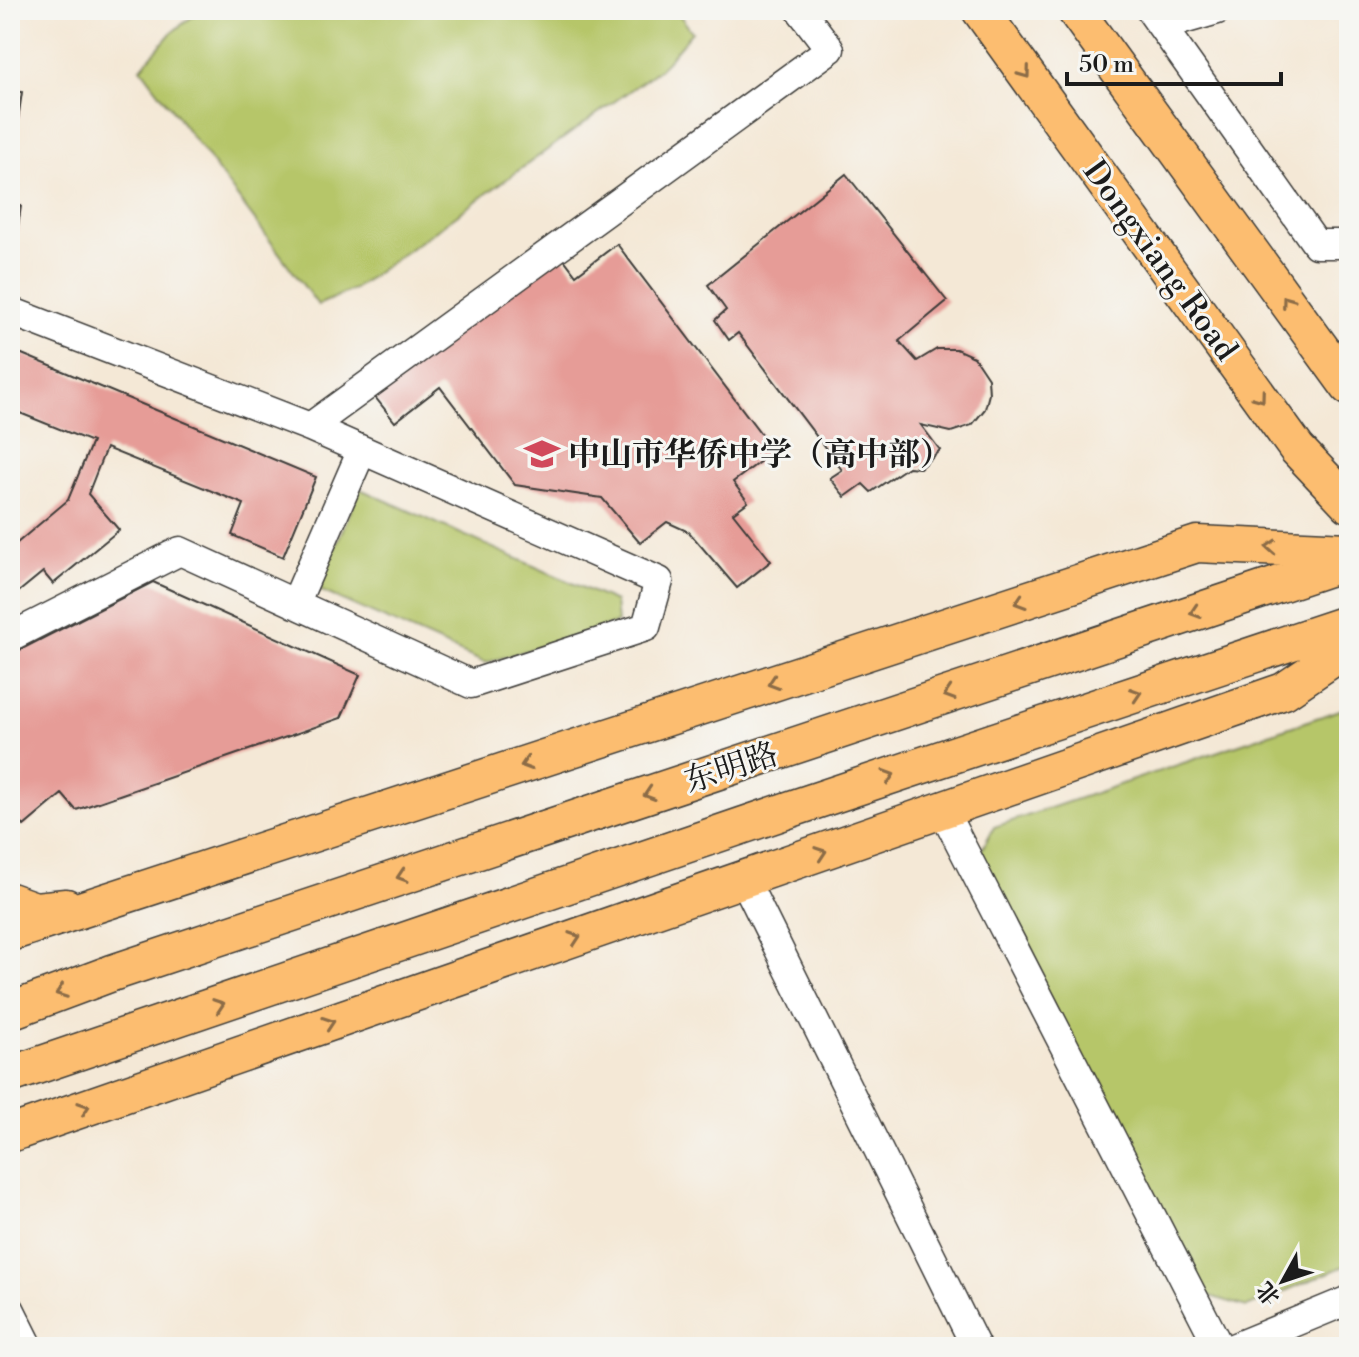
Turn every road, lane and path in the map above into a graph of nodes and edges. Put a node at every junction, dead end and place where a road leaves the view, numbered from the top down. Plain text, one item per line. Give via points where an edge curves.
1 (800, 10) edge
2 (980, 10) edge
3 (1075, 10) edge
4 (1217, 10) edge
5 (1156, 18) edge
6 (1349, 244) edge
7 (10, 311) edge
8 (1349, 387) edge
9 (310, 427) junction
10 (362, 450) junction
11 (1349, 504) edge
12 (1349, 551) edge
13 (1349, 561) edge
14 (295, 604) junction
15 (1349, 623) edge
16 (10, 637) edge
17 (1349, 647) edge
18 (943, 810) junction
19 (744, 879) junction
20 (10, 901) edge
21 (103, 903) junction
22 (10, 933) edge
23 (10, 1011) edge
24 (10, 1075) edge
25 (10, 1134) edge
26 (1349, 1300) edge
27 (10, 1309) edge
28 (29, 1347) edge
29 (976, 1347) edge
30 (1219, 1347) edge
31 (1235, 1347) edge

1 - 9 street via 830,49
2 -> 11 main road, Dongxiang Road via 1297,449
8 -> 3 main road
4 - 5 street
5 - 6 street via 1316,244
7 - 9 street
9 - 10 street
10 - 14 street
10 - 14 street via 659,581 646,627 471,684
12 -> 21 main road via 1197,544
13 -> 23 main road, 东明路
14 - 16 street via 180,551
24 -> 15 main road, 东明路
17 - 18 main road via 1284,691
19 -> 18 main road
18 - 30 street
25 -> 19 main road
19 - 29 street
20 - 21 main road via 35,910
21 - 22 main road
26 - 31 street
27 - 28 street

